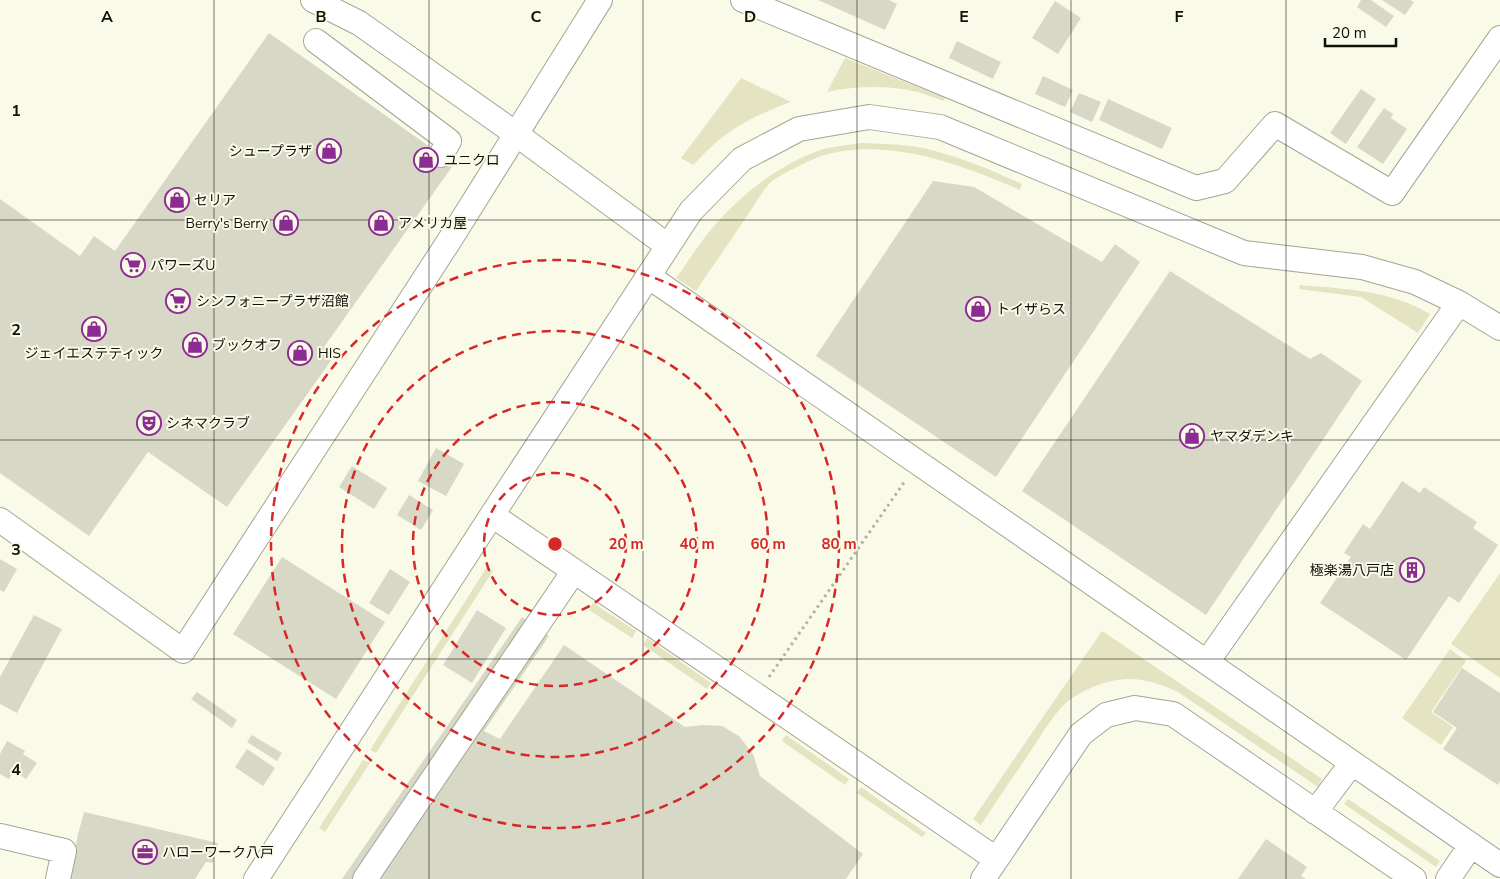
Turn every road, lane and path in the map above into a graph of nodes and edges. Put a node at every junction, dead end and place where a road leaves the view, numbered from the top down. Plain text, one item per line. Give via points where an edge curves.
1 (313, 0) edge
2 (600, 0) edge
3 (743, 0) edge
4 (1500, 38) edge
5 (316, 41) dead end
6 (516, 134) junction
7 (441, 155) dead end
8 (668, 246) junction
9 (648, 276) junction
10 (1460, 303) junction
11 (1500, 328) edge
12 (918, 462) junction
13 (492, 515) junction
14 (0, 520) edge
15 (574, 571) junction
16 (1207, 662) junction
17 (756, 695) junction
18 (1352, 763) junction
19 (1315, 812) junction
20 (0, 836) edge
21 (1471, 845) junction
22 (996, 859) junction
23 (1500, 865) edge
24 (58, 879) edge
25 (256, 879) edge
26 (365, 879) edge
27 (983, 879) edge
28 (1414, 879) edge
29 (1448, 879) edge

1 - 6 street via 358,23
2 - 6 street
3 - 4 street via 1196,188 1225,181 1275,124 1392,193
5 - 7 street via 449,142
6 - 8 street
6 - 14 street via 183,651
8 - 9 street
8 - 10 street via 691,211 742,160 799,129 869,117 940,127 1244,253 1362,267 1415,282
9 - 12 street
9 - 13 street
10 - 11 street
10 - 16 street
12 - 16 street
12 - 17 path
13 - 15 street
13 - 25 street
15 - 17 street
15 - 26 street
16 - 18 street
17 - 22 street
18 - 19 street
18 - 21 street
19 - 22 street via 1173,714 1135,708 1106,715 1081,734
19 - 28 street
20 - 24 street via 64,851
21 - 23 street
21 - 29 street
22 - 27 street

